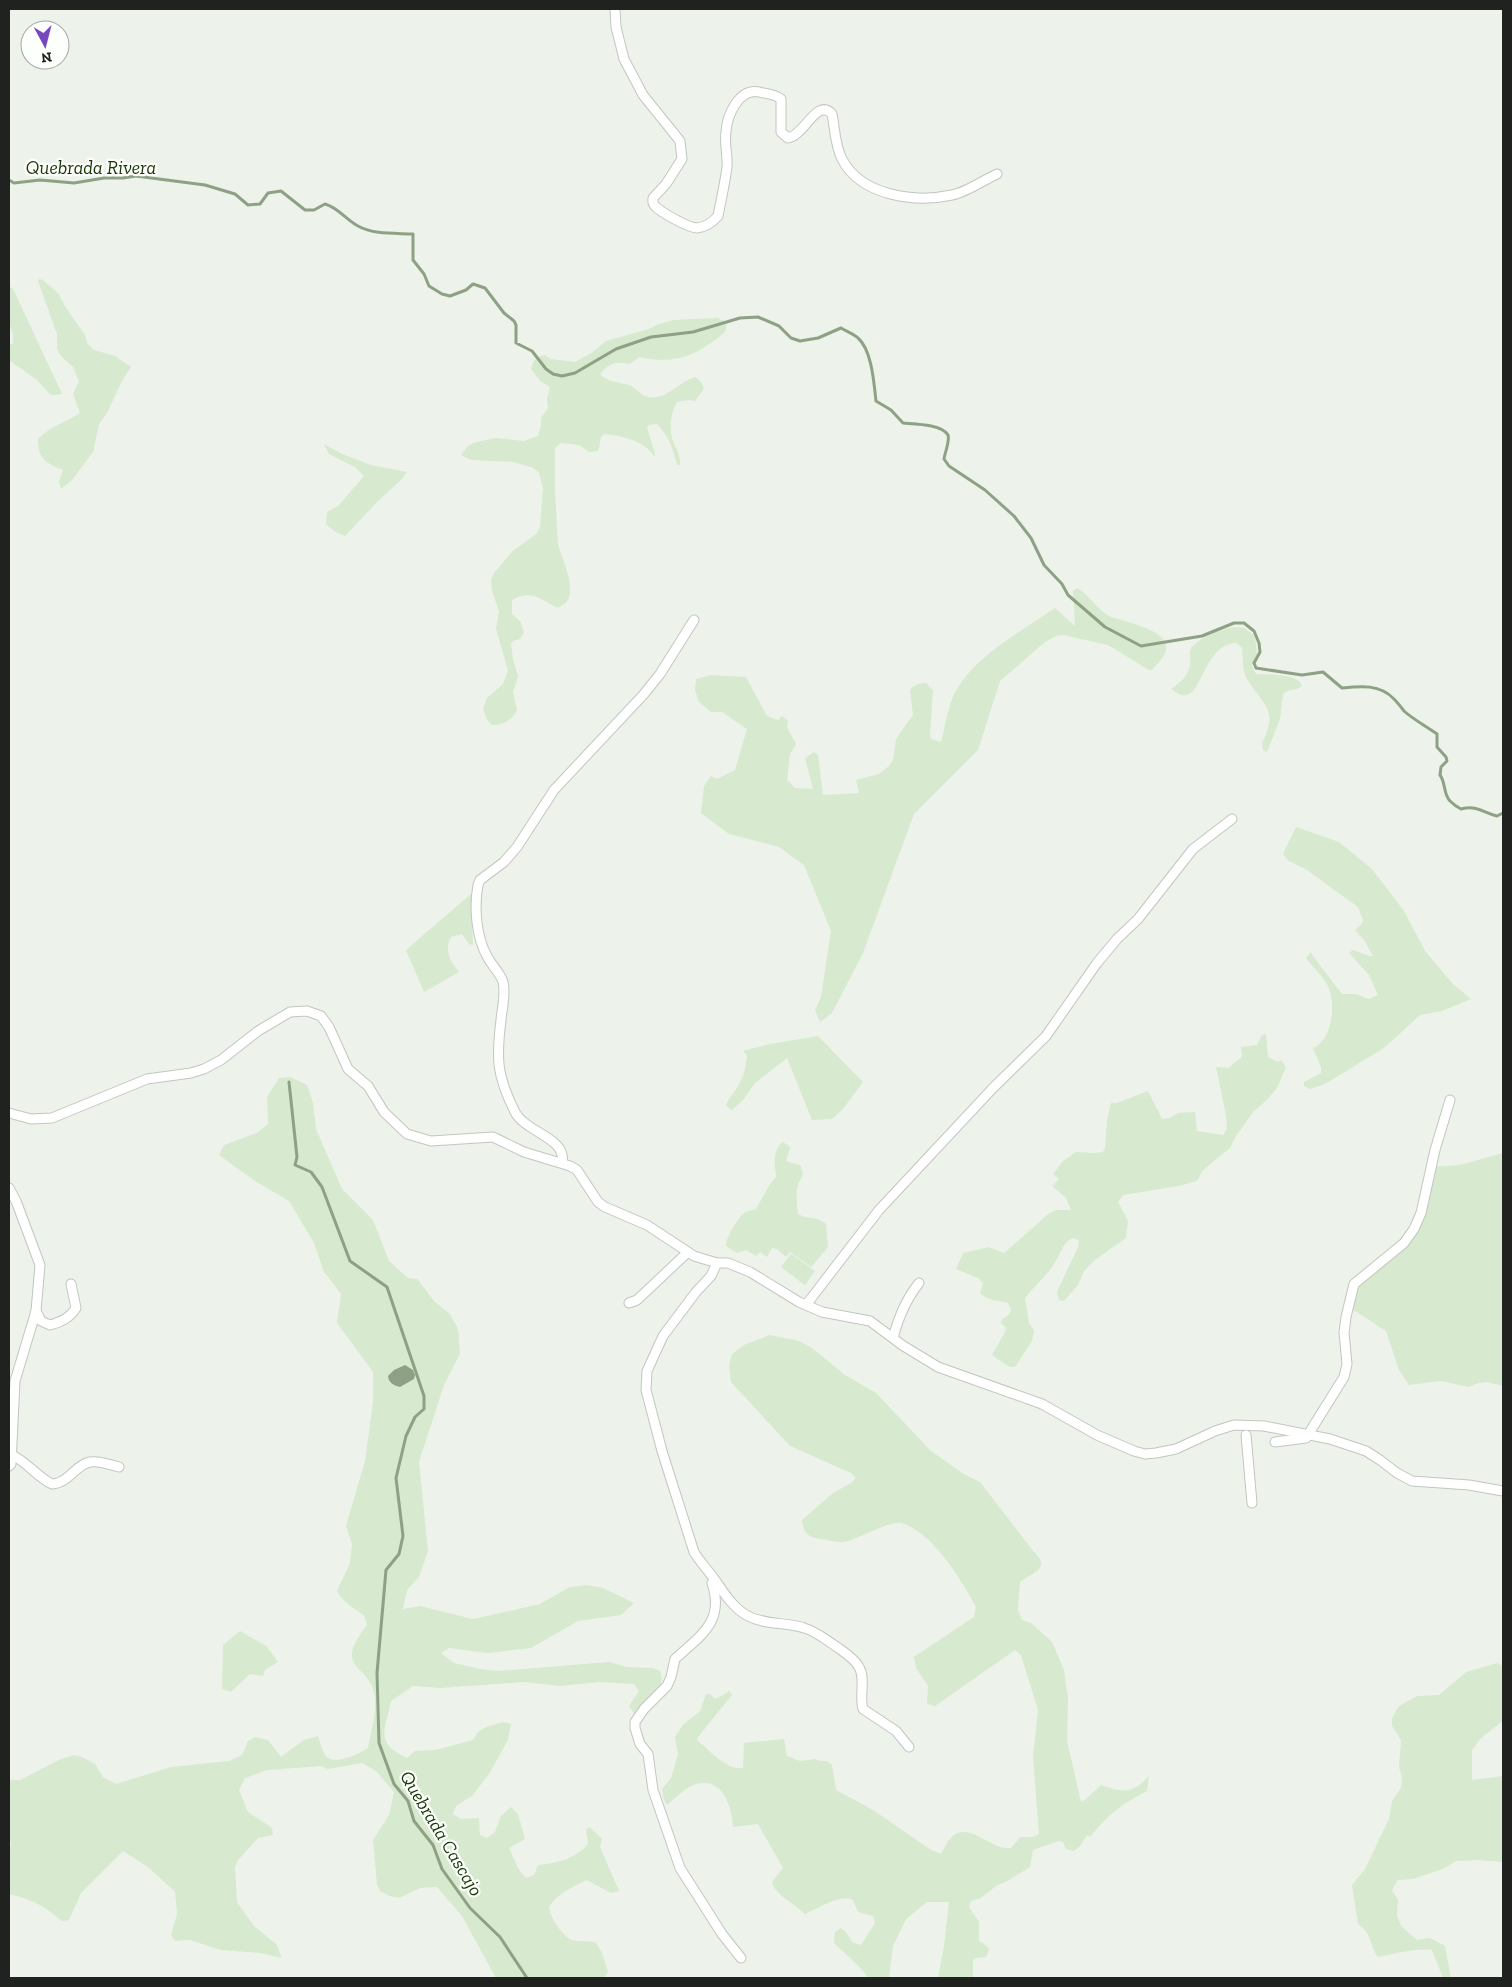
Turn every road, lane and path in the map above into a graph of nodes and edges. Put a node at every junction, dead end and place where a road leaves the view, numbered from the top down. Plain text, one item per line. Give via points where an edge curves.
1 (615, 9) edge
2 (997, 174) dead end
3 (694, 620) dead end
4 (1232, 819) dead end
5 (1450, 1100) dead end
6 (9, 1113) edge
7 (562, 1162) junction
8 (9, 1188) edge
9 (688, 1252) junction
10 (717, 1263) junction
11 (919, 1283) dead end
12 (71, 1284) dead end
13 (629, 1303) dead end
14 (806, 1305) junction
15 (36, 1311) junction
16 (893, 1338) junction
17 (1310, 1434) junction
18 (1246, 1435) dead end
19 (1275, 1442) dead end
20 (12, 1455) junction
21 (9, 1466) edge
22 (119, 1467) dead end
23 (1503, 1491) edge
24 (1252, 1502) dead end
25 (708, 1571) junction
26 (910, 1747) dead end
27 (741, 1958) dead end

1 - 2 street via 624,59 643,95 680,142 682,159 653,198 654,206 692,227 705,226 718,216 727,165 726,132 730,115 748,92 781,99 781,132 788,138 796,135 818,112 824,109 830,112 842,160 860,181 881,191 923,197 954,195
3 - 7 street via 644,694 566,775 517,848 480,880 478,888 478,933 486,956 503,981 497,1062 501,1080 518,1118 552,1141 562,1153
4 - 14 street via 1193,849 1138,919 1097,963 1046,1036 879,1210
5 - 17 street via 1426,1196 1414,1229 1394,1252 1354,1284 1344,1332 1347,1364 1344,1377
6 - 7 street via 31,1119 52,1118 147,1079 204,1069 290,1012 307,1011 321,1016 348,1068 368,1086 384,1112 407,1134 430,1141 493,1137 524,1152
7 - 9 street via 577,1170 598,1202 647,1225
8 - 15 street via 40,1265
9 - 10 street
9 - 13 street via 637,1300
10 - 14 street via 728,1263 750,1272
10 - 25 street via 711,1276 664,1336 647,1371 646,1383 662,1451 694,1552
11 - 16 street via 899,1319
12 - 15 street via 76,1308 65,1320 50,1325 41,1321
14 - 16 street via 822,1312 870,1321
15 - 20 street via 15,1381
16 - 17 street via 938,1367 1042,1404 1097,1435 1146,1454 1176,1448 1234,1425 1264,1426
17 - 19 street via 1306,1438
17 - 23 street via 1366,1451 1412,1481
18 - 24 street
20 - 21 street
20 - 22 street via 52,1484 64,1481 89,1462
25 - 26 street via 722,1592 747,1615 813,1630 854,1661 861,1673 863,1709 896,1731
25 - 27 street via 716,1598 712,1619 699,1640 675,1659 667,1686 644,1708 635,1728 640,1744 648,1754 653,1790 680,1868

